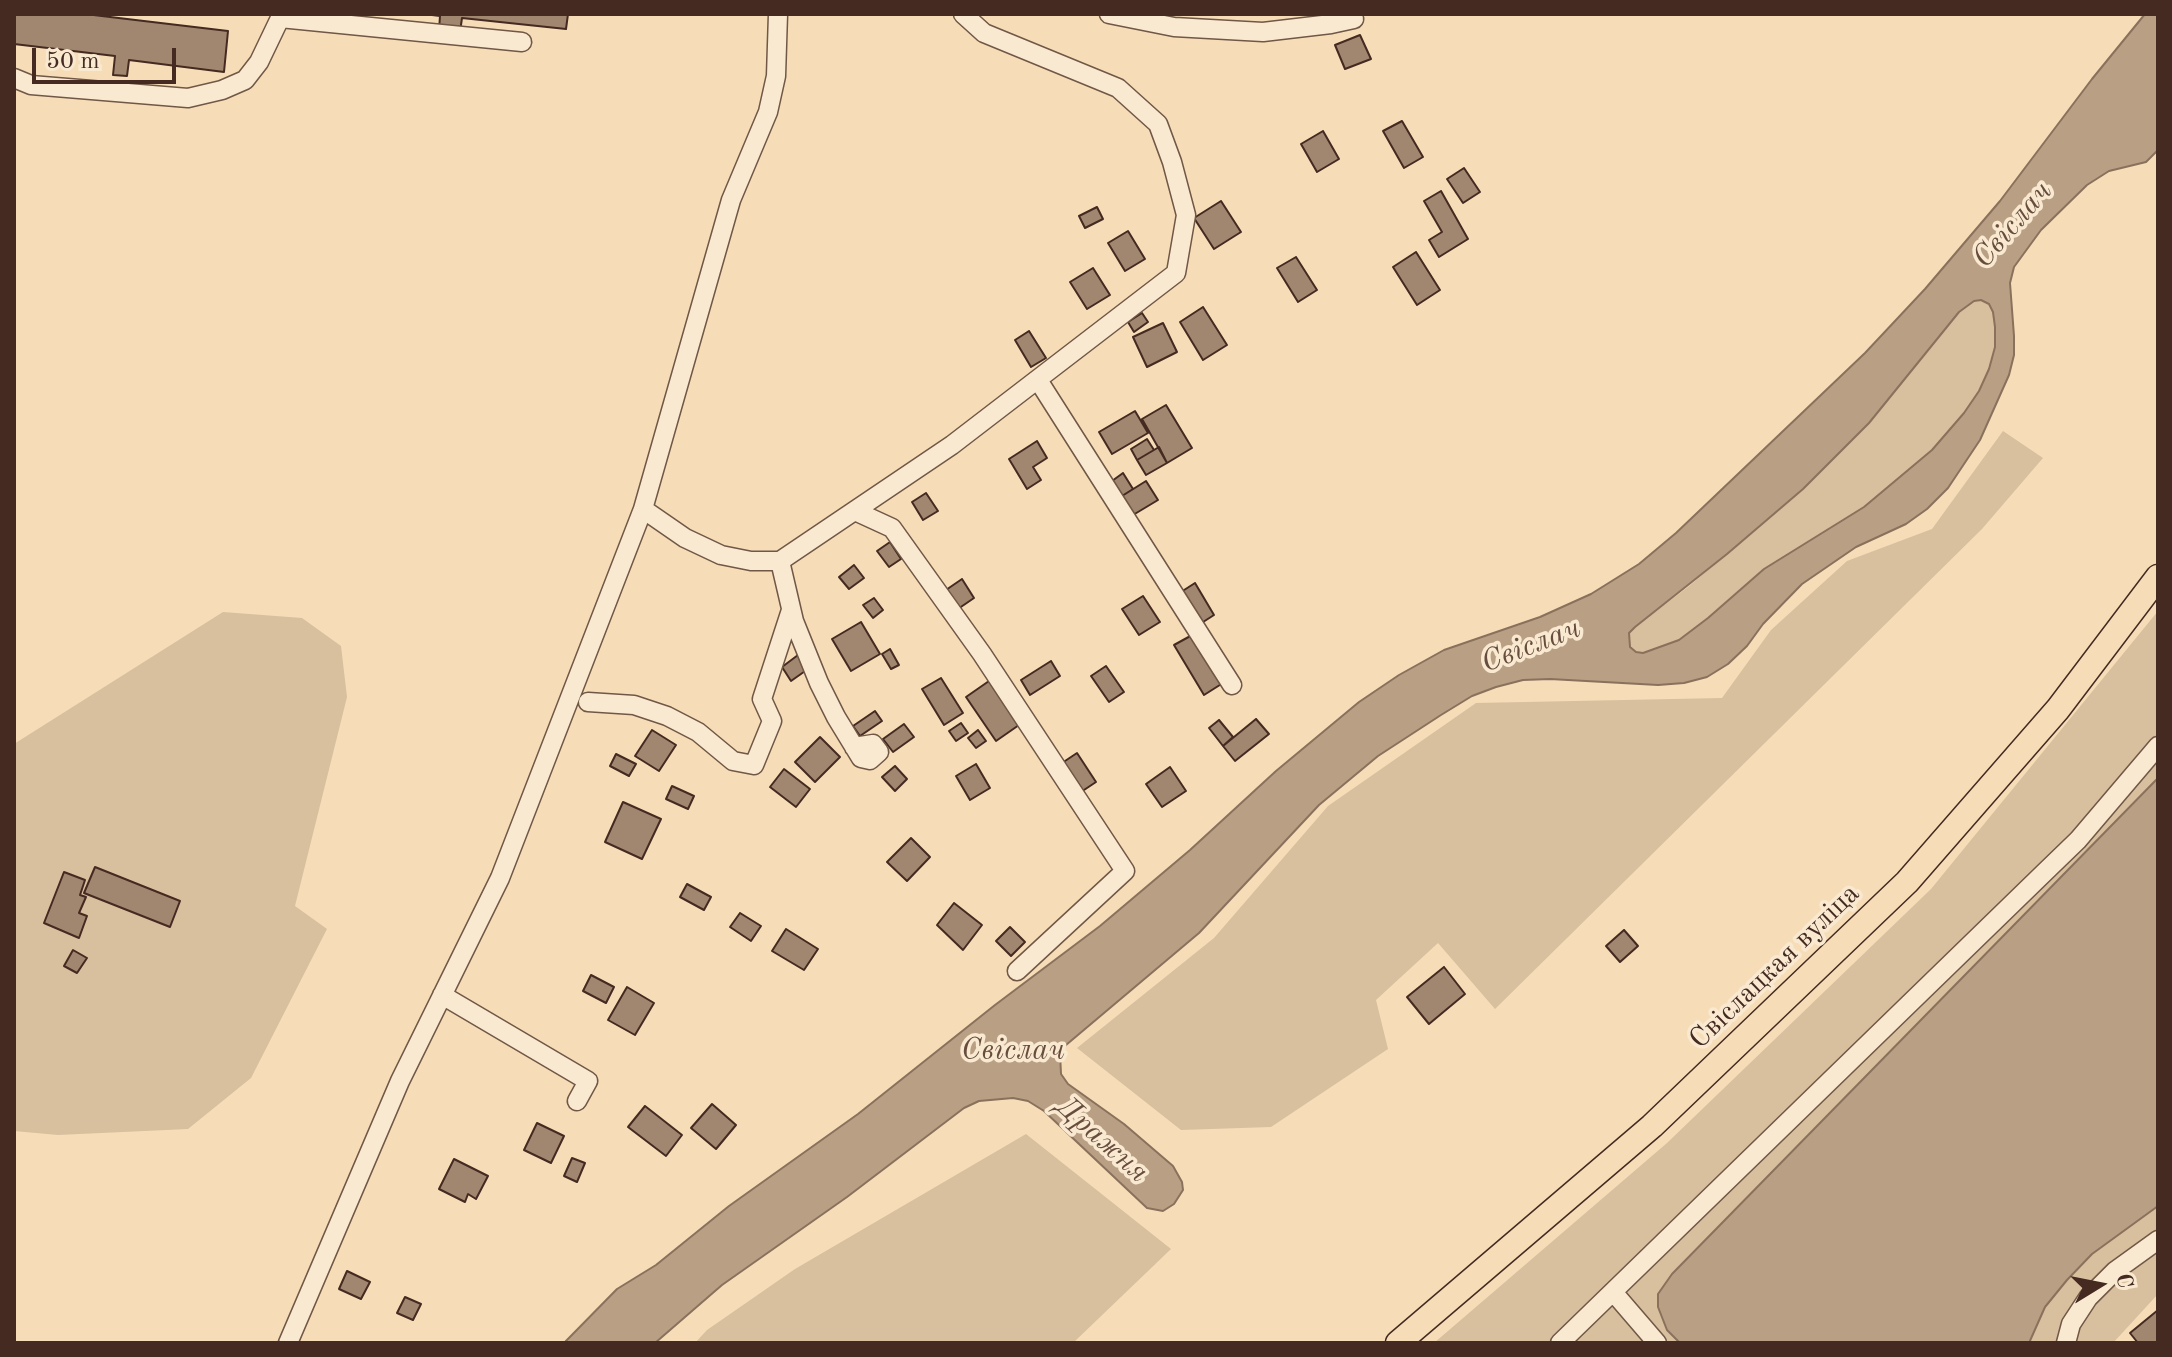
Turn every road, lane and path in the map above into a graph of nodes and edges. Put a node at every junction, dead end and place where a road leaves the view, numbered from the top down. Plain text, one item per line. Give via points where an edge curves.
1 (778, 14) edge
2 (963, 14) edge
3 (1109, 14) edge
4 (281, 16) edge
5 (1354, 19) dead end
6 (522, 42) dead end
7 (14, 78) edge
8 (1038, 380) junction
9 (643, 509) junction
10 (855, 511) junction
11 (780, 561) junction
12 (2158, 562) edge
13 (2153, 583) edge
14 (791, 610) junction
15 (1232, 685) dead end
16 (588, 702) dead end
17 (2158, 746) edge
18 (854, 747) dead end
19 (1017, 971) dead end
20 (442, 995) junction
21 (577, 1101) dead end
22 (2158, 1240) edge
23 (1614, 1293) junction
24 (288, 1343) edge
25 (1398, 1343) edge
26 (1560, 1343) edge
27 (1657, 1343) edge
28 (2066, 1343) edge

1 - 9 street via 776,76 768,112 731,200
2 - 8 street via 984,33 1118,88 1158,124 1186,215 1176,273
3 - 5 street via 1174,27 1263,32
4 - 6 street
4 - 7 street via 245,80 188,98 31,85
8 - 10 street
8 - 15 street
9 - 11 street via 721,555
9 - 20 street via 500,878
10 - 11 street
10 - 19 street via 892,528 1125,871
11 - 14 street
12 - 13 main road, Свіслацкая вуліца
13 - 25 main road, Свіслацкая вуліца via 2058,709 1907,882 1652,1126
14 - 16 street via 762,699 772,721 754,765 733,761 698,732 667,716 634,705
14 - 18 street via 819,683
17 - 23 street via 2068,850
20 - 21 street via 588,1081
20 - 24 street
22 - 28 street via 2088,1298
23 - 26 street
23 - 27 street

